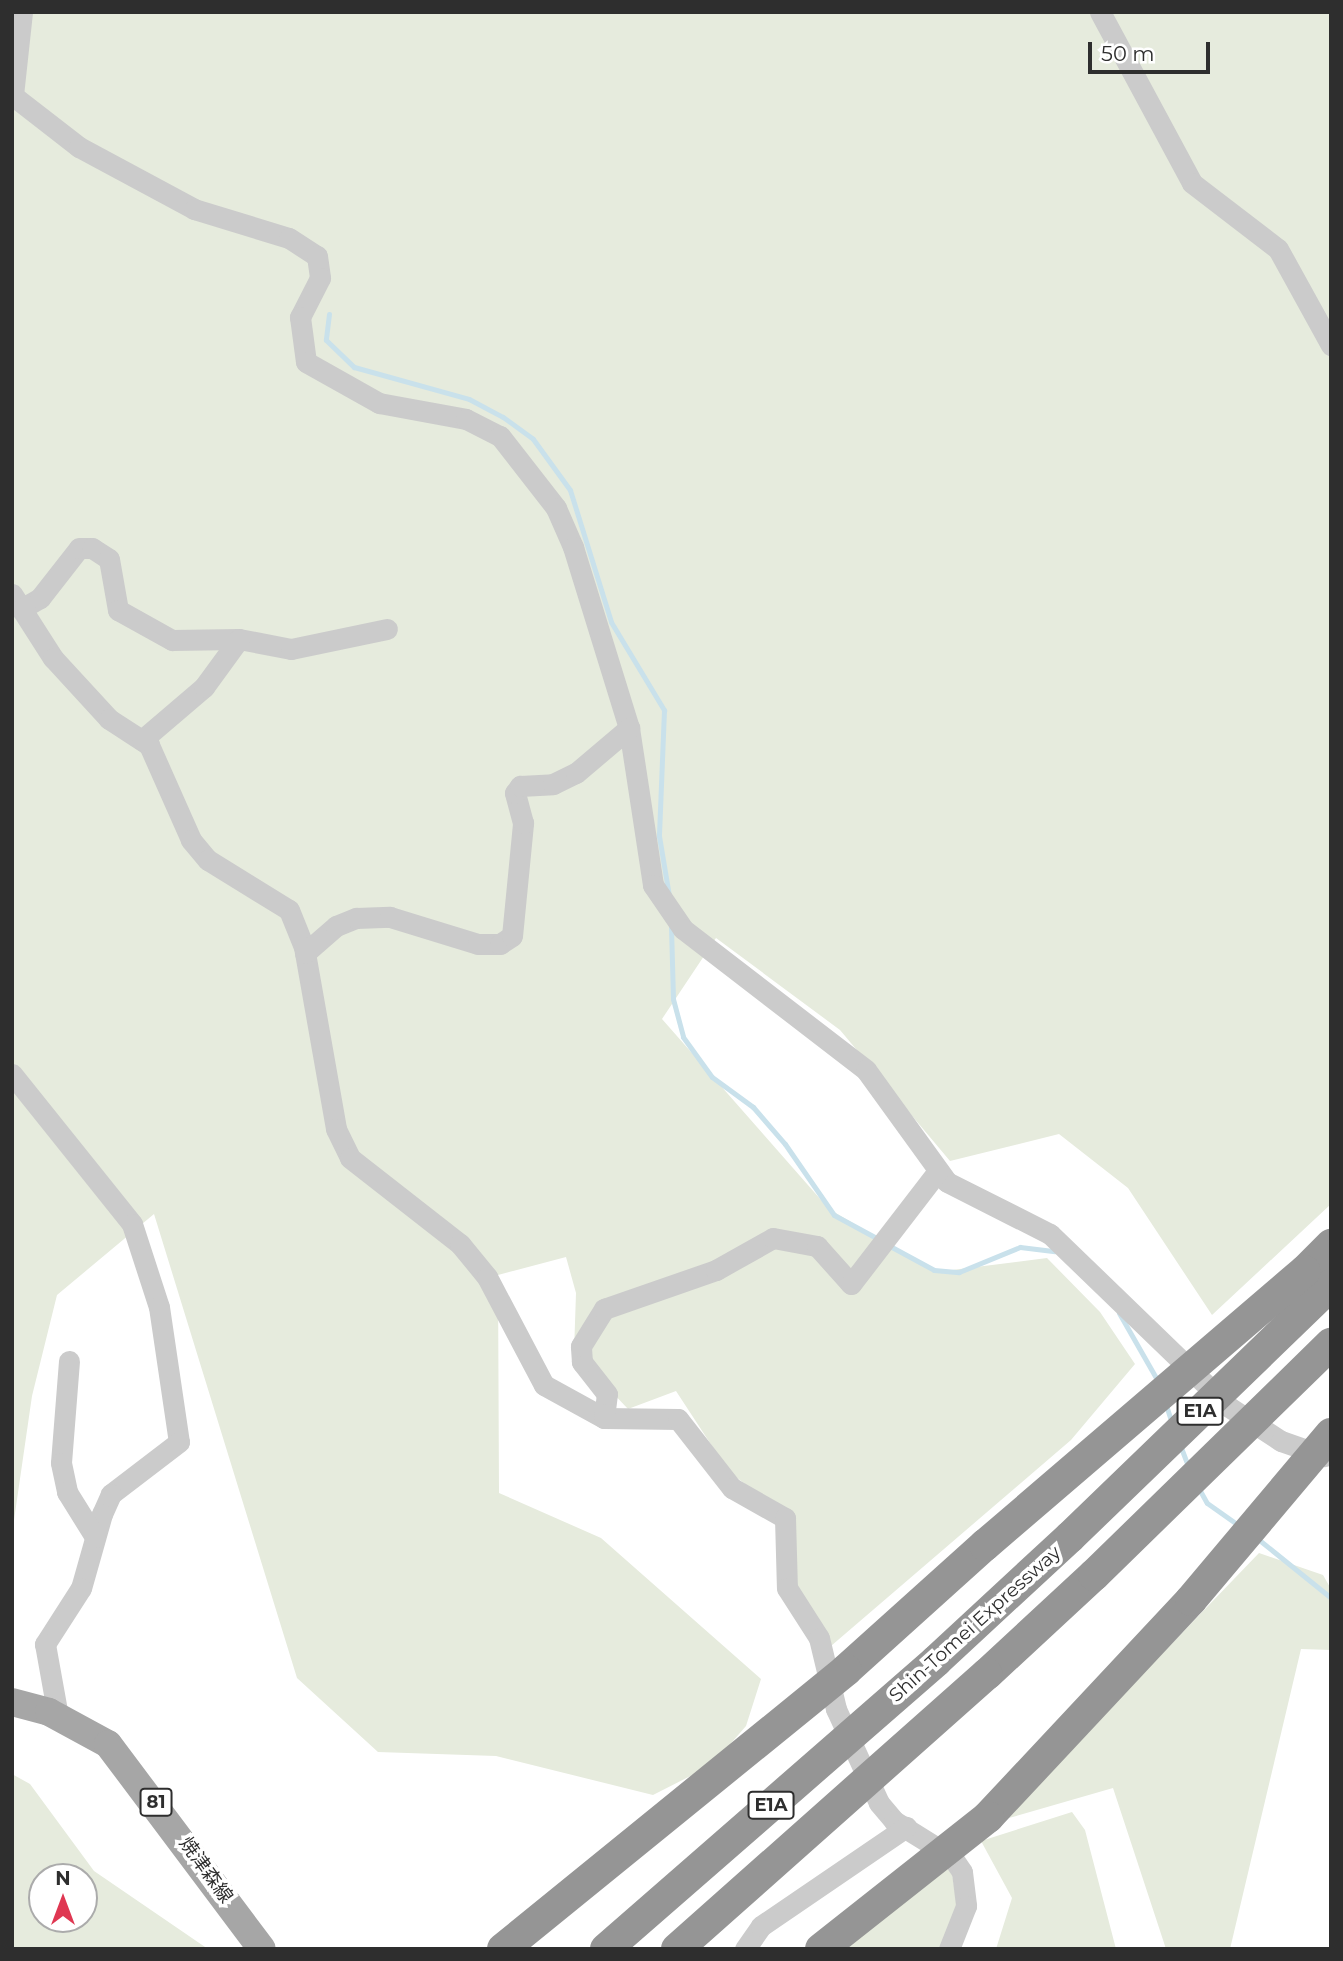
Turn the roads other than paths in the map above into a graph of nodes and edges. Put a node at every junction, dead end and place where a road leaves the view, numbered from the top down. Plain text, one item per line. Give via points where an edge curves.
1 (22, 12) edge
2 (1100, 12) edge
3 (12, 95) edge
4 (1331, 345) edge
5 (17, 601) edge
6 (387, 629) dead end
7 (239, 639) junction
8 (629, 728) junction
9 (142, 740) junction
10 (304, 953) junction
11 (12, 1074) edge
12 (938, 1171) junction
13 (1331, 1245) edge
14 (1322, 1280) edge
15 (1331, 1344) edge
16 (69, 1361) dead end
17 (604, 1418) junction
18 (1331, 1434) edge
19 (1331, 1459) edge
20 (95, 1537) junction
21 (12, 1702) edge
22 (58, 1716) junction
23 (906, 1827) junction
24 (262, 1949) edge
25 (503, 1949) edge
26 (606, 1949) edge
27 (677, 1949) edge
28 (745, 1949) edge
29 (821, 1949) edge
30 (949, 1949) edge

1 - 3 street
2 - 4 street via 1192,183 1278,249
3 - 8 street via 79,147 194,209 289,238 317,256 320,278 300,317 306,362 379,403 466,419 500,436 556,508 573,547
5 - 7 street via 40,598 79,548 92,548 109,559 118,610 137,624 172,640
5 - 9 street via 81,689 109,719
6 - 7 street via 291,649
7 - 9 street via 204,687
8 - 10 street via 576,773 553,784 520,786 515,793 523,824 512,936 500,944 478,944 390,917 356,918 335,926
8 - 12 street via 653,885 668,907 708,952 866,1070
9 - 10 street via 158,758 191,840 208,860 289,910
10 - 17 street via 336,1129 350,1158 460,1244 487,1277 544,1385
11 - 20 street via 132,1224 159,1307 179,1442 111,1494
12 - 17 street via 851,1284 817,1246 773,1238 716,1270 604,1310 581,1346 582,1362 607,1394
12 - 19 street via 947,1182 1049,1234 1078,1255 1229,1407 1281,1441
13 - 14 highway
14 - 25 highway, bridge via 985,1545 846,1670
14 - 26 highway, Shin-Tomei Expressway / E1A, bridge via 1070,1537 936,1661
15 - 27 highway, E1A, bridge via 987,1674
16 - 20 street via 61,1463 67,1493
17 - 23 street via 678,1419 732,1488 785,1518 787,1588 819,1639 836,1709 879,1803
18 - 29 highway, bridge via 1191,1600 988,1817
20 - 22 street via 82,1588 44,1644
21 - 22 main road, 焼津森線 / 81
22 - 24 main road, 焼津森線 / 81 via 107,1744 138,1777
23 - 28 street via 761,1926
23 - 30 street via 953,1857 962,1872 966,1906

